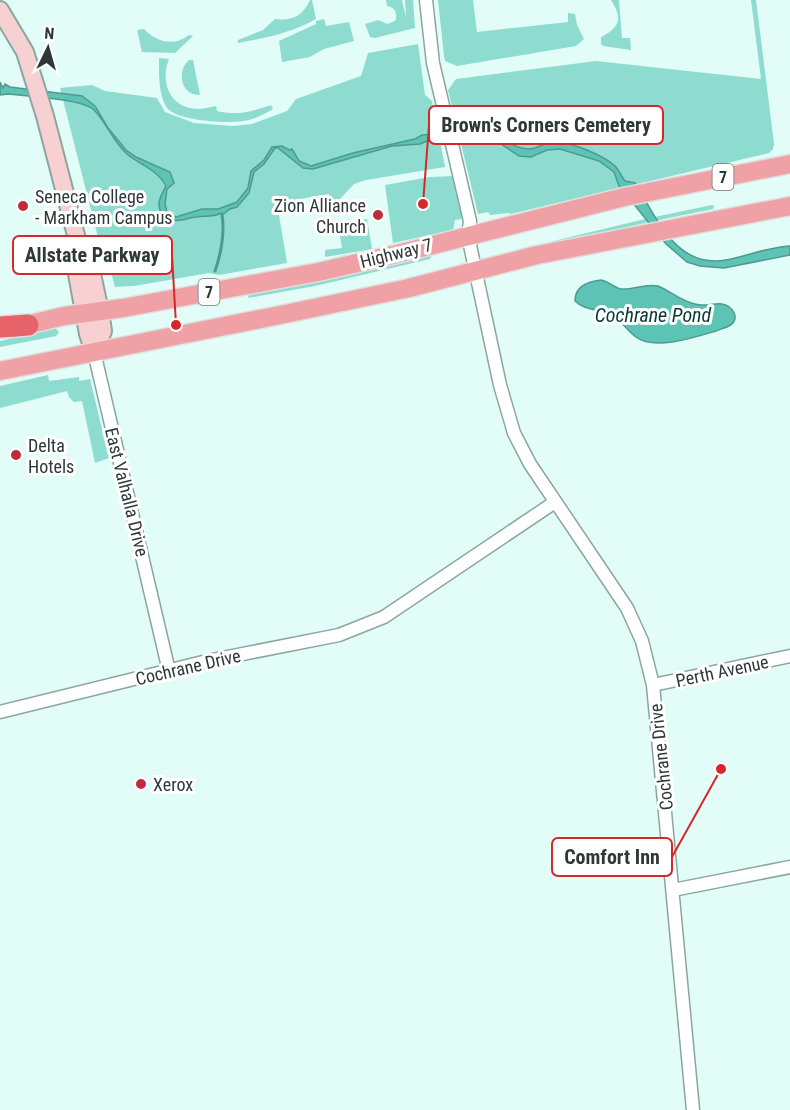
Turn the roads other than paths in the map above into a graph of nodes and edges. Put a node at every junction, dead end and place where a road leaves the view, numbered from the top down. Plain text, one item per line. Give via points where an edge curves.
1 (426, 0) edge
2 (0, 10) edge
3 (790, 164) edge
4 (790, 206) edge
5 (468, 236) junction
6 (475, 271) junction
7 (92, 312) junction
8 (28, 325) joint
9 (0, 329) edge
10 (94, 352) junction
11 (0, 370) edge
12 (555, 502) junction
13 (790, 656) edge
14 (169, 671) junction
15 (654, 685) junction
16 (0, 712) edge
17 (790, 867) edge
18 (674, 890) junction
19 (693, 1110) edge

1 - 5 street, Cochrane Drive via 433,63 470,221
2 - 7 street via 25,52 78,243 89,260
3 - 5 main road, Highway 7 / 7 via 624,196
4 - 6 main road, Highway 7 / 7 via 537,255
5 - 6 street, Cochrane Drive
5 - 7 main road, Highway 7 / 7 via 318,272
6 - 10 main road, Highway 7 / 7 via 307,310
6 - 12 street, Cochrane Drive via 514,432
7 - 8 main road, Highway 7 / 7
7 - 10 street via 103,331
8 - 9 highway
10 - 11 main road, Highway 7 / 7
10 - 14 street, East Valhalla Drive
12 - 14 street, Cochrane Drive via 384,617 339,635
12 - 15 street, Cochrane Drive via 627,608 642,641
13 - 15 street, Perth Avenue
14 - 16 street, Cochrane Drive
15 - 18 street, Cochrane Drive
17 - 18 street
18 - 19 street, Cochrane Drive

